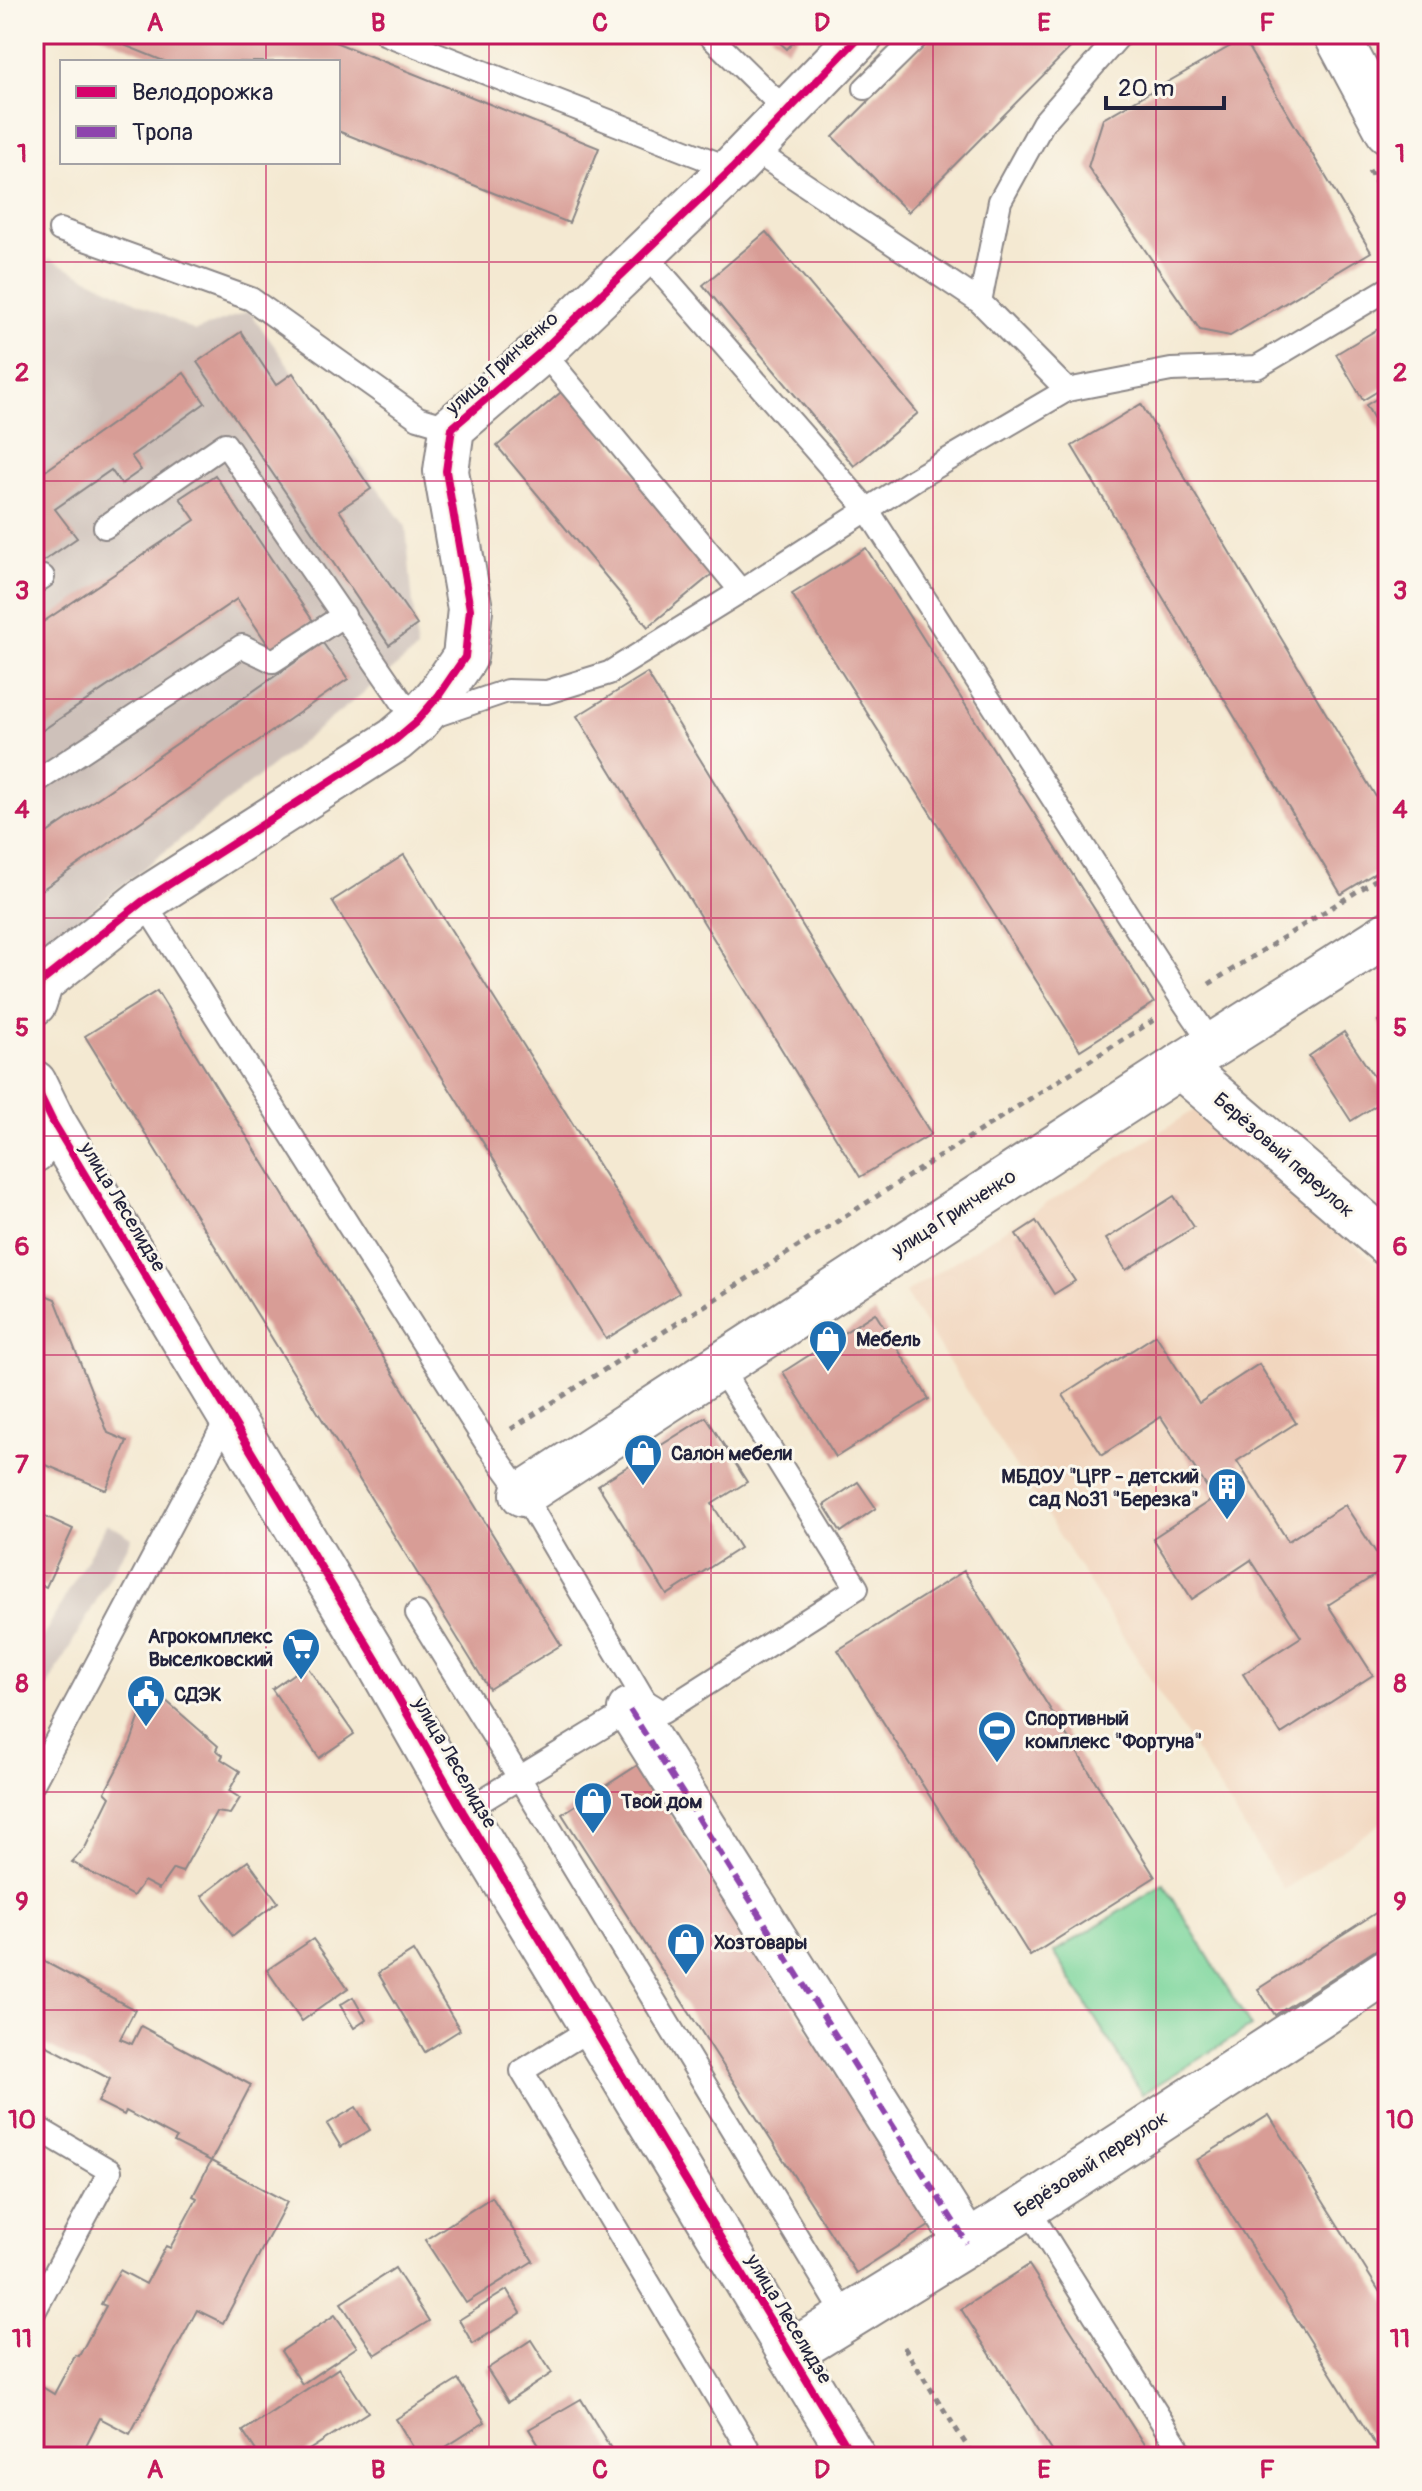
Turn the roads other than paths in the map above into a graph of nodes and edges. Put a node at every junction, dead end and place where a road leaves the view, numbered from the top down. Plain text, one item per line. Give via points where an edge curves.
1 (386, 34) edge
2 (708, 34) edge
3 (862, 34) edge
4 (920, 34) edge
5 (1121, 34) edge
6 (1336, 34) edge
7 (865, 88) dead end
8 (789, 109) junction
9 (1388, 131) edge
10 (742, 159) junction
11 (60, 230) dead end
12 (643, 252) junction
13 (1388, 289) edge
14 (980, 302) junction
15 (542, 351) junction
16 (1067, 390) junction
17 (452, 428) junction
18 (867, 509) junction
19 (105, 527) dead end
20 (741, 591) junction
21 (344, 615) junction
22 (416, 722) junction
23 (34, 783) edge
24 (143, 901) junction
25 (1388, 934) edge
26 (34, 1003) edge
27 (1197, 1055) junction
28 (34, 1083) edge
29 (44, 1136) edge
30 (1388, 1244) edge
31 (719, 1366) junction
32 (230, 1413) junction
33 (523, 1494) junction
34 (417, 1613) dead end
35 (638, 1706) junction
36 (520, 1779) junction
37 (34, 1782) edge
38 (463, 1812) junction
39 (1388, 1971) edge
40 (595, 2026) junction
41 (34, 2126) edge
42 (1027, 2207) junction
43 (967, 2243) junction
44 (34, 2312) edge
45 (847, 2319) junction
46 (790, 2353) junction
47 (753, 2457) edge
48 (853, 2457) edge
49 (1184, 2457) edge

1 - 10 lane
2 - 8 lane
3 - 8 street, улица Гринченко
4 - 7 lane
5 - 14 lane via 1043,123 1000,201
6 - 9 street
8 - 10 street, улица Гринченко
10 - 12 street, улица Гринченко
10 - 14 lane
11 - 17 lane via 251,299 418,418
12 - 15 street, улица Гринченко
12 - 18 lane
13 - 16 lane via 1257,367 1171,370
14 - 16 lane
15 - 17 street, улица Гринченко
15 - 20 lane
16 - 18 lane
17 - 22 street, улица Гринченко via 446,471 470,609 465,657
18 - 20 lane
18 - 27 lane via 1183,1001
19 - 21 lane via 225,444
20 - 22 lane via 609,673 547,692 507,691
21 - 22 lane
21 - 23 lane via 273,661 242,646
22 - 24 street, улица Гринченко
24 - 26 street, улица Гринченко via 41,982
24 - 33 lane
25 - 27 street, улица Гринченко
27 - 30 street, Берёзовый переулок
27 - 31 street, улица Гринченко
28 - 29 street, улица Леселидзе
29 - 32 street, улица Леселидзе
31 - 33 street, улица Гринченко
31 - 35 lane via 857,1588 663,1712
32 - 37 lane
32 - 38 street, улица Леселидзе
33 - 35 lane
34 - 36 lane
35 - 36 lane
35 - 43 street
36 - 38 lane
36 - 45 lane
38 - 40 street, улица Леселидзе
39 - 42 street, Берёзовый переулок
40 - 46 street, улица Леселидзе
40 - 47 lane via 522,2071
41 - 44 lane via 110,2171
42 - 43 street, Берёзовый переулок
42 - 49 lane
43 - 45 street, Берёзовый переулок
45 - 46 street, Берёзовый переулок
46 - 48 street, улица Леселидзе

